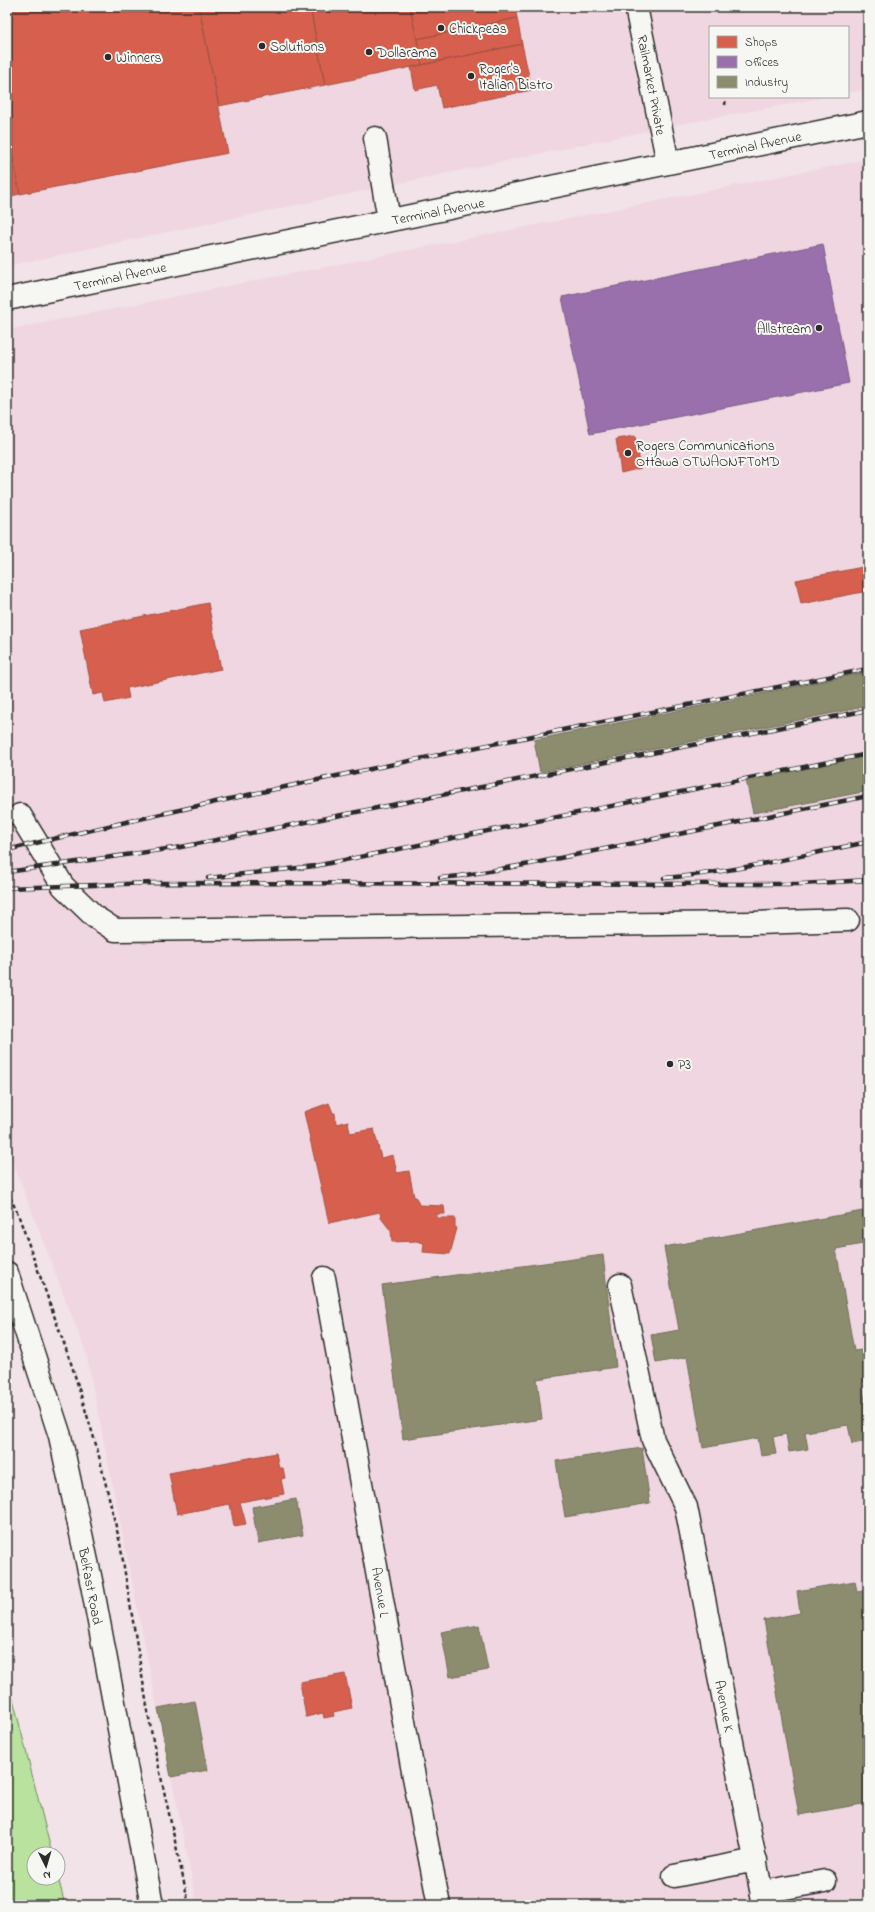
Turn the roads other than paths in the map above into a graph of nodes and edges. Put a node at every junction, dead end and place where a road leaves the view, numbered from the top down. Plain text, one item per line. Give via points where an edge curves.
1 (636, 7) edge
2 (868, 122) edge
3 (375, 138) dead end
4 (668, 164) junction
5 (390, 220) junction
6 (7, 299) edge
7 (20, 815) dead end
8 (848, 920) dead end
9 (7, 1273) edge
10 (324, 1278) dead end
11 (620, 1286) dead end
12 (756, 1860) junction
13 (674, 1876) dead end
14 (824, 1881) dead end
15 (763, 1898) edge
16 (152, 1905) edge
17 (439, 1905) edge

1 - 4 street, Railmarket Private
2 - 4 street, Terminal Avenue
3 - 5 street
4 - 5 street, Terminal Avenue
5 - 6 street, Terminal Avenue
7 - 8 street via 63,886 95,917 114,930
9 - 16 street, Belfast Road via 60,1436 92,1585
10 - 17 street, Avenue L
11 - 12 street, Avenue K via 653,1440 686,1507
12 - 13 street
12 - 15 street, Avenue K
14 - 15 street

